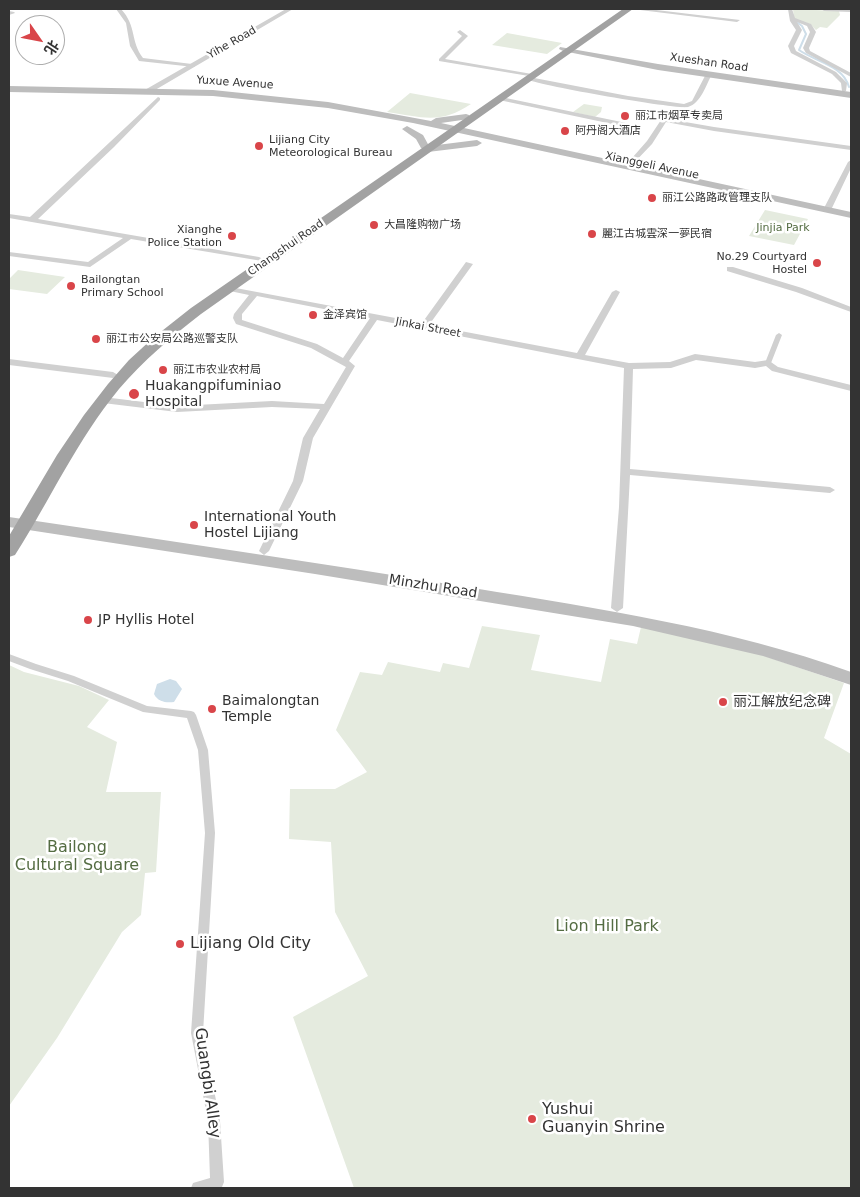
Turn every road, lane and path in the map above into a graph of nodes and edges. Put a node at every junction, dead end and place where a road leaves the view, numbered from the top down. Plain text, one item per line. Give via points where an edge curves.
1 (118, 9) edge
2 (290, 9) edge
3 (622, 9) edge
4 (629, 9) edge
5 (635, 9) edge
6 (790, 9) edge
7 (824, 9) edge
8 (851, 10) edge
9 (737, 20) dead end
10 (796, 21) junction
11 (460, 32) dead end
12 (568, 48) junction
13 (192, 66) junction
14 (709, 74) junction
15 (851, 75) edge
16 (529, 76) junction
17 (9, 89) edge
18 (147, 90) junction
19 (849, 92) edge
20 (9, 97) edge
21 (158, 99) junction
22 (501, 99) junction
23 (673, 105) junction
24 (470, 118) junction
25 (665, 120) junction
26 (418, 121) junction
27 (631, 126) dead end
28 (407, 129) junction
29 (448, 132) junction
30 (480, 139) junction
31 (426, 148) junction
32 (851, 148) edge
33 (851, 165) edge
34 (627, 168) junction
35 (827, 210) junction
36 (9, 216) edge
37 (851, 216) edge
38 (32, 220) junction
39 (851, 222) edge
40 (129, 237) junction
41 (9, 254) edge
42 (259, 259) junction
43 (469, 264) dead end
44 (730, 269) dead end
45 (228, 288) junction
46 (616, 292) dead end
47 (255, 293) junction
48 (851, 310) edge
49 (375, 317) junction
50 (423, 327) junction
51 (779, 335) dead end
52 (579, 357) junction
53 (345, 361) junction
54 (9, 362) edge
55 (768, 363) junction
56 (629, 366) junction
57 (113, 375) junction
58 (851, 388) edge
59 (103, 400) junction
60 (326, 407) junction
61 (625, 472) junction
62 (830, 490) dead end
63 (16, 521) edge
64 (264, 551) junction
65 (9, 552) edge
66 (617, 608) junction
67 (9, 657) edge
68 (851, 668) edge
69 (851, 679) edge
70 (198, 1188) edge

1 - 13 street via 130,22 132,46 141,60
2 - 13 street, Yihe Road
3 - 12 highway, Changshui Road
4 - 12 highway, Changshui Road
5 - 9 street
6 - 10 street
7 - 8 street
10 - 15 street via 811,26 813,32 806,48 808,52
10 - 19 street via 799,30 791,46 793,52 838,76
11 - 16 street via 465,36 441,60
12 - 14 main road, Xueshan Road
12 - 16 highway, Changshui Road
12 - 19 main road, Xueshan Road
13 - 18 street, Yihe Road
14 - 19 main road, Xueshan Road
14 - 23 street via 693,103
16 - 22 highway, Changshui Road
16 - 23 street
16 - 24 highway, Changshui Road
17 - 18 main road, Yuxue Avenue
18 - 26 main road, Yuxue Avenue via 288,99
20 - 21 main road, Yuxue Avenue
21 - 28 main road, Yuxue Avenue via 297,109
21 - 38 street
22 - 24 highway, Changshui Road
22 - 27 street
23 - 25 street
24 - 26 main road
24 - 29 highway, Changshui Road
24 - 30 main road
25 - 32 street
25 - 34 street via 657,135
26 - 29 main road, Yuxue Avenue
28 - 29 main road, Yuxue Avenue
28 - 31 main road via 420,137
29 - 30 main road, Xianggeli Avenue
29 - 31 highway, Changshui Road
30 - 31 main road
30 - 34 main road, Xianggeli Avenue
30 - 39 main road, Xianggeli Avenue
31 - 42 highway, Changshui Road
31 - 45 highway, Changshui Road
33 - 35 street
34 - 35 main road, Xianggeli Avenue
35 - 37 main road, Xianggeli Avenue
36 - 38 street
38 - 40 street
40 - 41 street via 90,265
40 - 42 street
42 - 57 highway, Changshui Road via 171,321
43 - 50 street
44 - 48 street
45 - 47 street, Jinkai Street
45 - 59 highway, Changshui Road via 162,337
46 - 52 street
47 - 49 street, Jinkai Street
47 - 53 street via 238,314 239,322 314,346
49 - 50 street, Jinkai Street
49 - 53 street
50 - 52 street, Jinkai Street
51 - 55 street
52 - 56 street, Jinkai Street
53 - 60 street via 351,366
54 - 57 street
55 - 56 street, Jinkai Street via 755,365 695,358 671,365
55 - 58 street via 775,369
56 - 61 street
57 - 63 highway, Changshui Road via 77,420
59 - 60 street via 177,409 272,404
59 - 63 highway, Changshui Road
60 - 64 street via 308,438 298,481
61 - 62 street
61 - 66 street
63 - 64 main road, Minzhu Road
63 - 65 highway, Changshui Road
63 - 69 main road, Minzhu Road via 666,626 755,647
64 - 66 main road, Minzhu Road
66 - 68 main road, Minzhu Road via 732,630
67 - 70 street, Guangbi Alley via 146,709 191,715 203,750 210,833 197,1033 214,1121 217,1182

